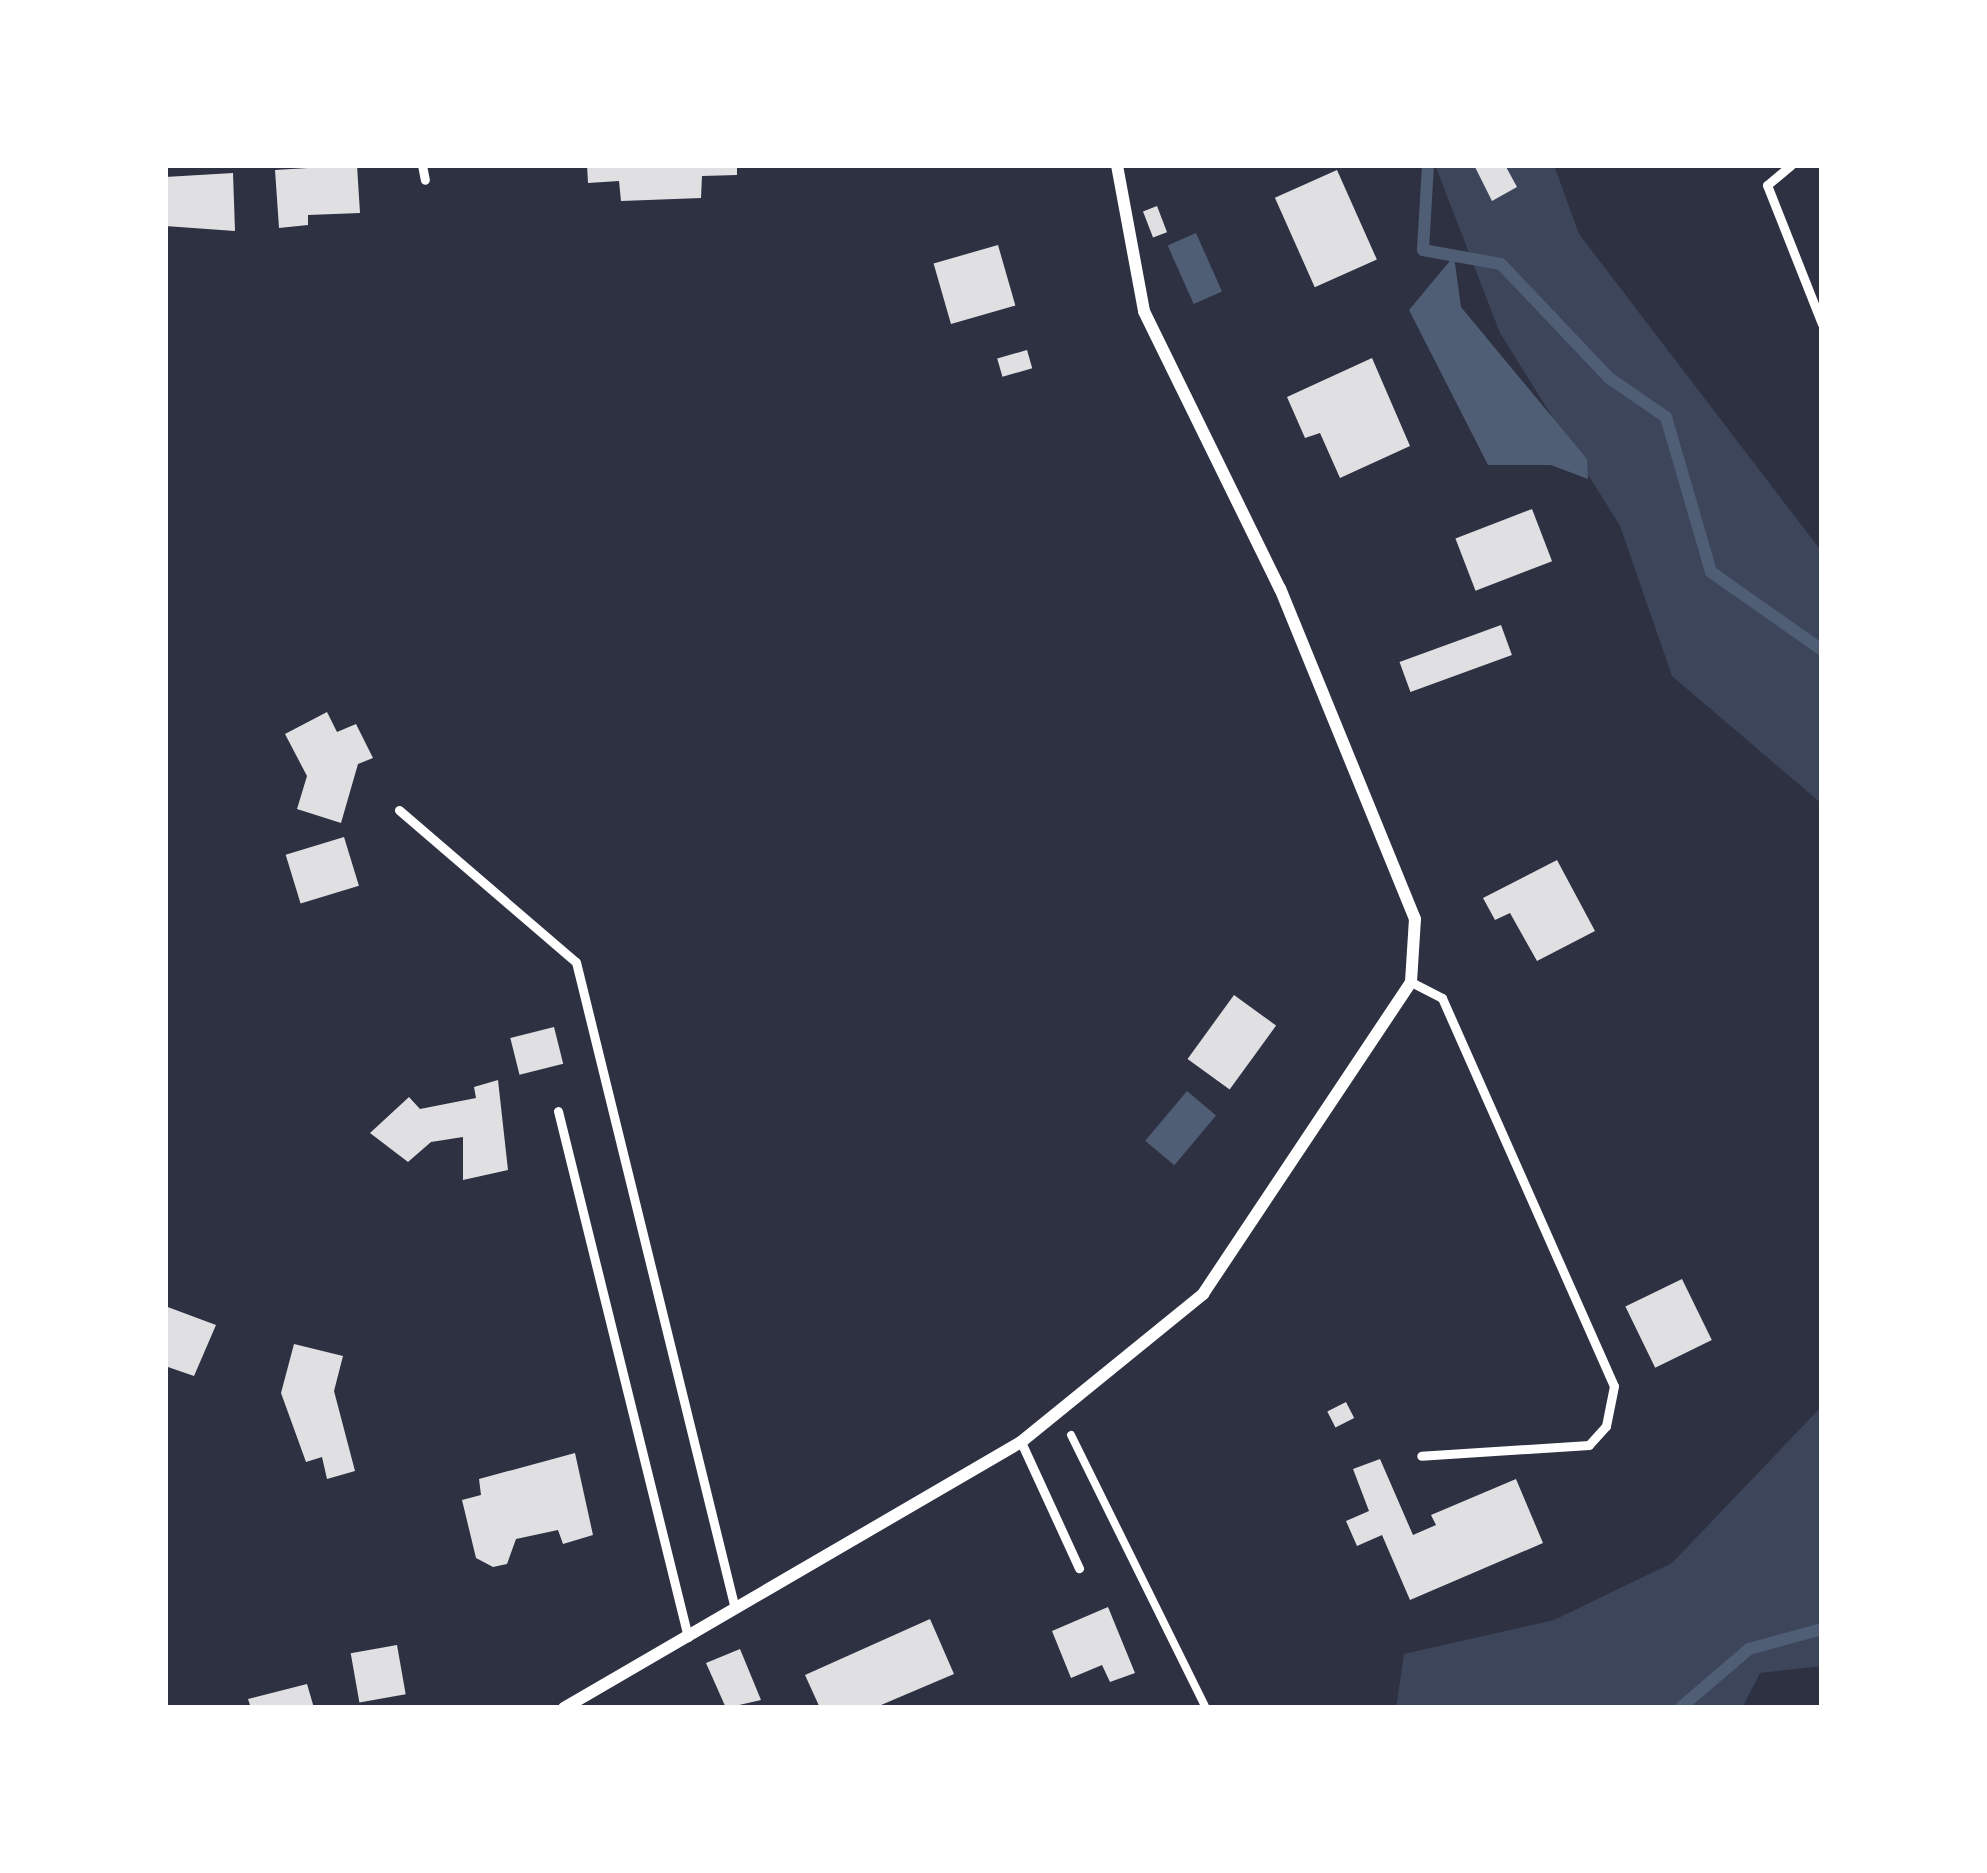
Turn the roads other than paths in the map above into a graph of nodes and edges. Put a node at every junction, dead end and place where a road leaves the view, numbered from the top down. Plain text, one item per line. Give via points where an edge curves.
1 (422, 165) edge
2 (1117, 165) edge
3 (1791, 165) edge
4 (425, 180) dead end
5 (1822, 323) edge
6 (399, 810) dead end
7 (1411, 982) junction
8 (558, 1111) dead end
9 (1021, 1442) junction
10 (1420, 1456) dead end
11 (1078, 1568) dead end
12 (735, 1609) junction
13 (688, 1636) junction
14 (564, 1708) edge

1 - 4 lane
2 - 7 street via 1144,311 1280,590 1415,919
3 - 5 lane via 1767,185
6 - 12 lane via 576,962
7 - 9 street via 1203,1294
7 - 10 lane via 1442,998 1614,1386 1606,1426 1589,1445
8 - 13 lane
9 - 11 lane
9 - 12 street
12 - 13 street
13 - 14 street

